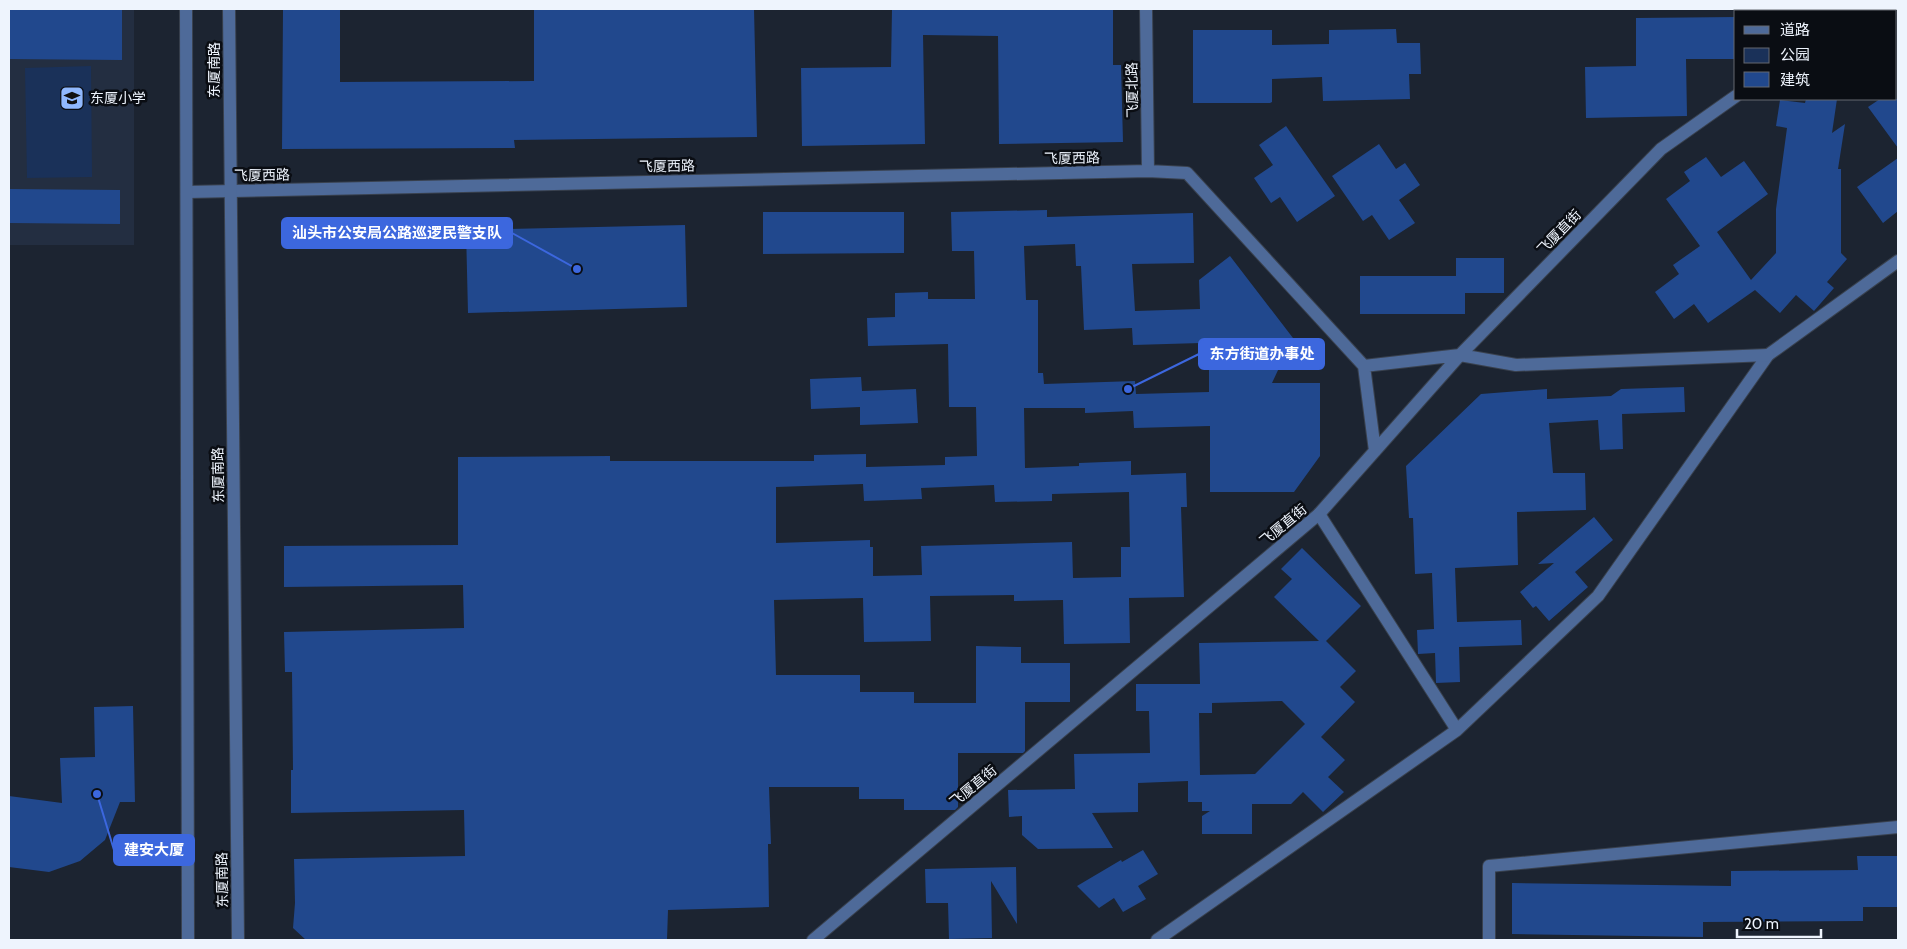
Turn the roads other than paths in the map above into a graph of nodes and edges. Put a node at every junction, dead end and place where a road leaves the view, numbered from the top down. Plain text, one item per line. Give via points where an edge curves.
1 (186, 9) edge
2 (229, 9) edge
3 (1146, 9) edge
4 (1734, 97) edge
5 (1148, 171) junction
6 (230, 190) junction
7 (186, 192) junction
8 (1898, 261) edge
9 (1460, 355) junction
10 (1768, 355) junction
11 (1364, 366) junction
12 (1375, 451) junction
13 (1319, 514) junction
14 (1457, 730) junction
15 (1898, 826) edge
16 (188, 940) edge
17 (238, 940) edge
18 (813, 940) edge
19 (1157, 940) edge
20 (1489, 940) edge

1 - 7 street, 东厦南路
2 - 6 street, 东厦南路
3 - 5 street, 飞厦北路
4 - 9 street, 飞厦直街 via 1661,149
5 - 6 street, 飞厦西路
5 - 11 street, 飞厦西路 via 1187,173
6 - 7 street, 飞厦西路
6 - 17 street, 东厦南路
7 - 16 street, 东厦南路
8 - 10 street
9 - 10 street via 1516,365
9 - 11 street
9 - 12 street, 飞厦直街
10 - 14 street via 1598,596
11 - 12 street
12 - 13 street, 飞厦直街
13 - 14 street
13 - 18 street, 飞厦直街
14 - 19 street
15 - 20 street via 1489,866

